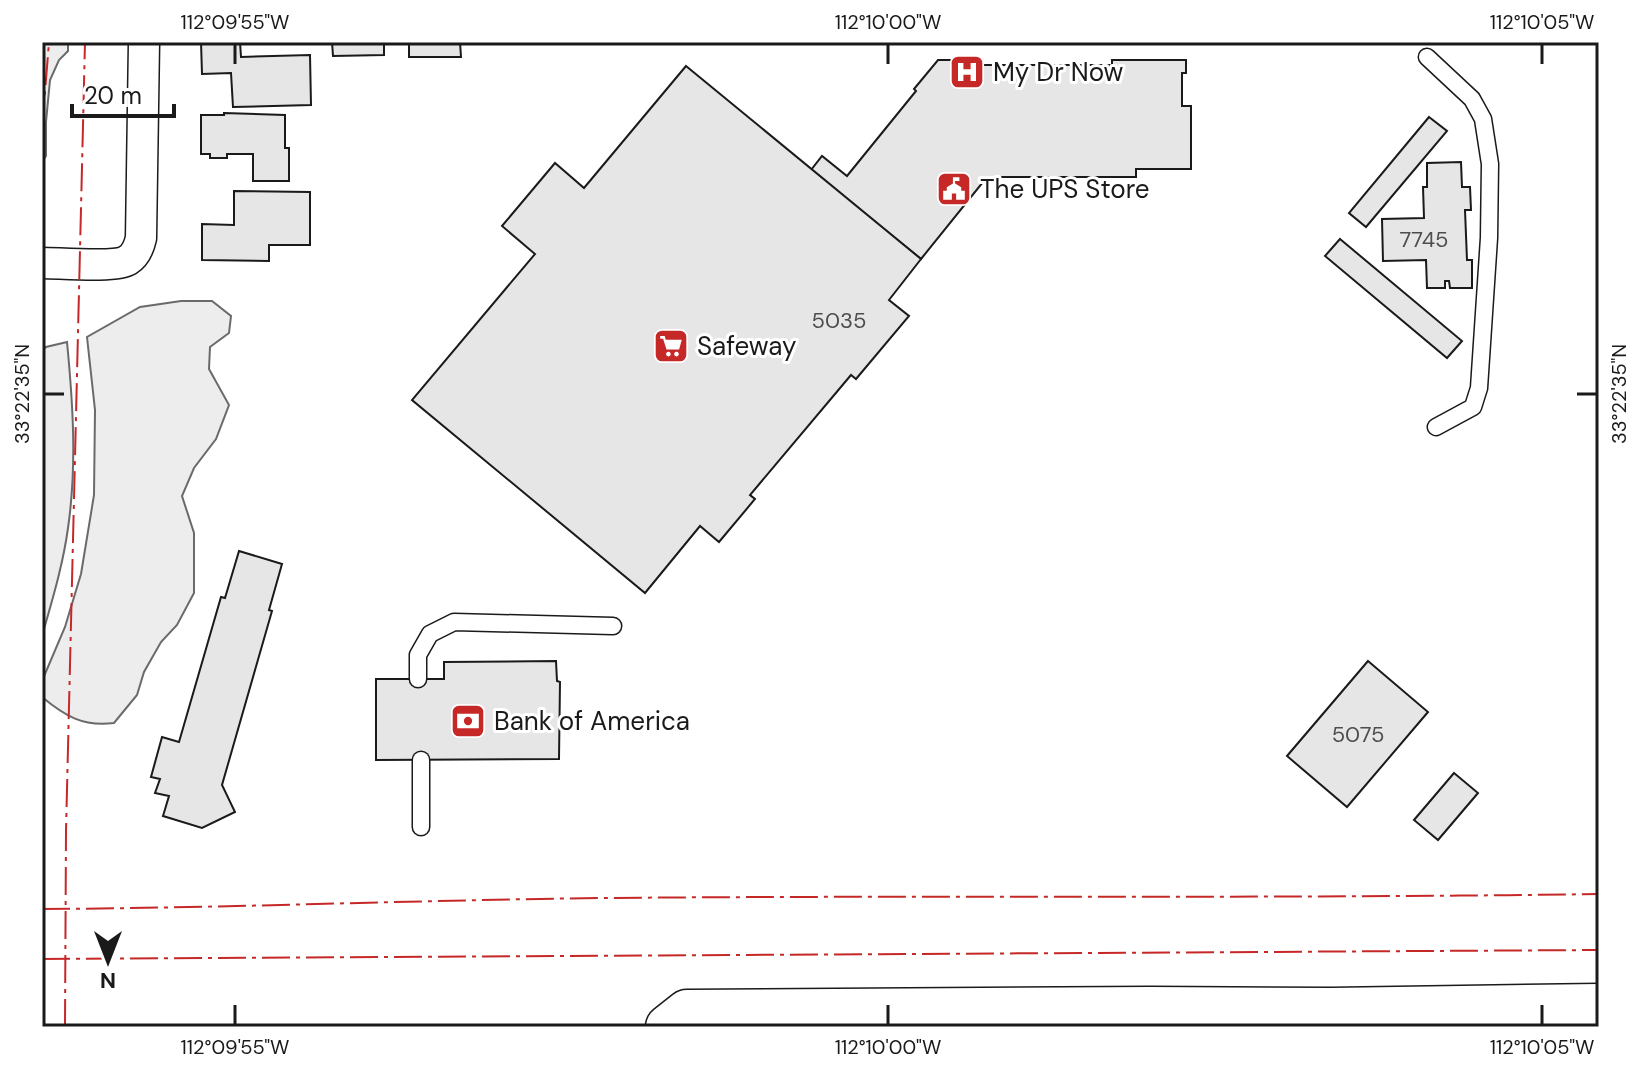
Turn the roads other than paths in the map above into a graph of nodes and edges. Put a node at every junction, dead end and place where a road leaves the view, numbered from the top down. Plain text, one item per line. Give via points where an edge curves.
1 (144, 42) edge
2 (1427, 57) dead end
3 (42, 263) edge
4 (1436, 427) dead end
5 (613, 626) dead end
6 (418, 679) dead end
7 (421, 760) dead end
8 (421, 827) dead end
9 (1599, 1006) edge
10 (668, 1027) edge

1 - 3 street via 139,249 122,263
2 - 4 lane via 1472,99 1483,119 1490,164 1479,388 1473,407
5 - 6 lane via 454,622 430,634 418,655
7 - 8 lane
9 - 10 main road via 687,1012

